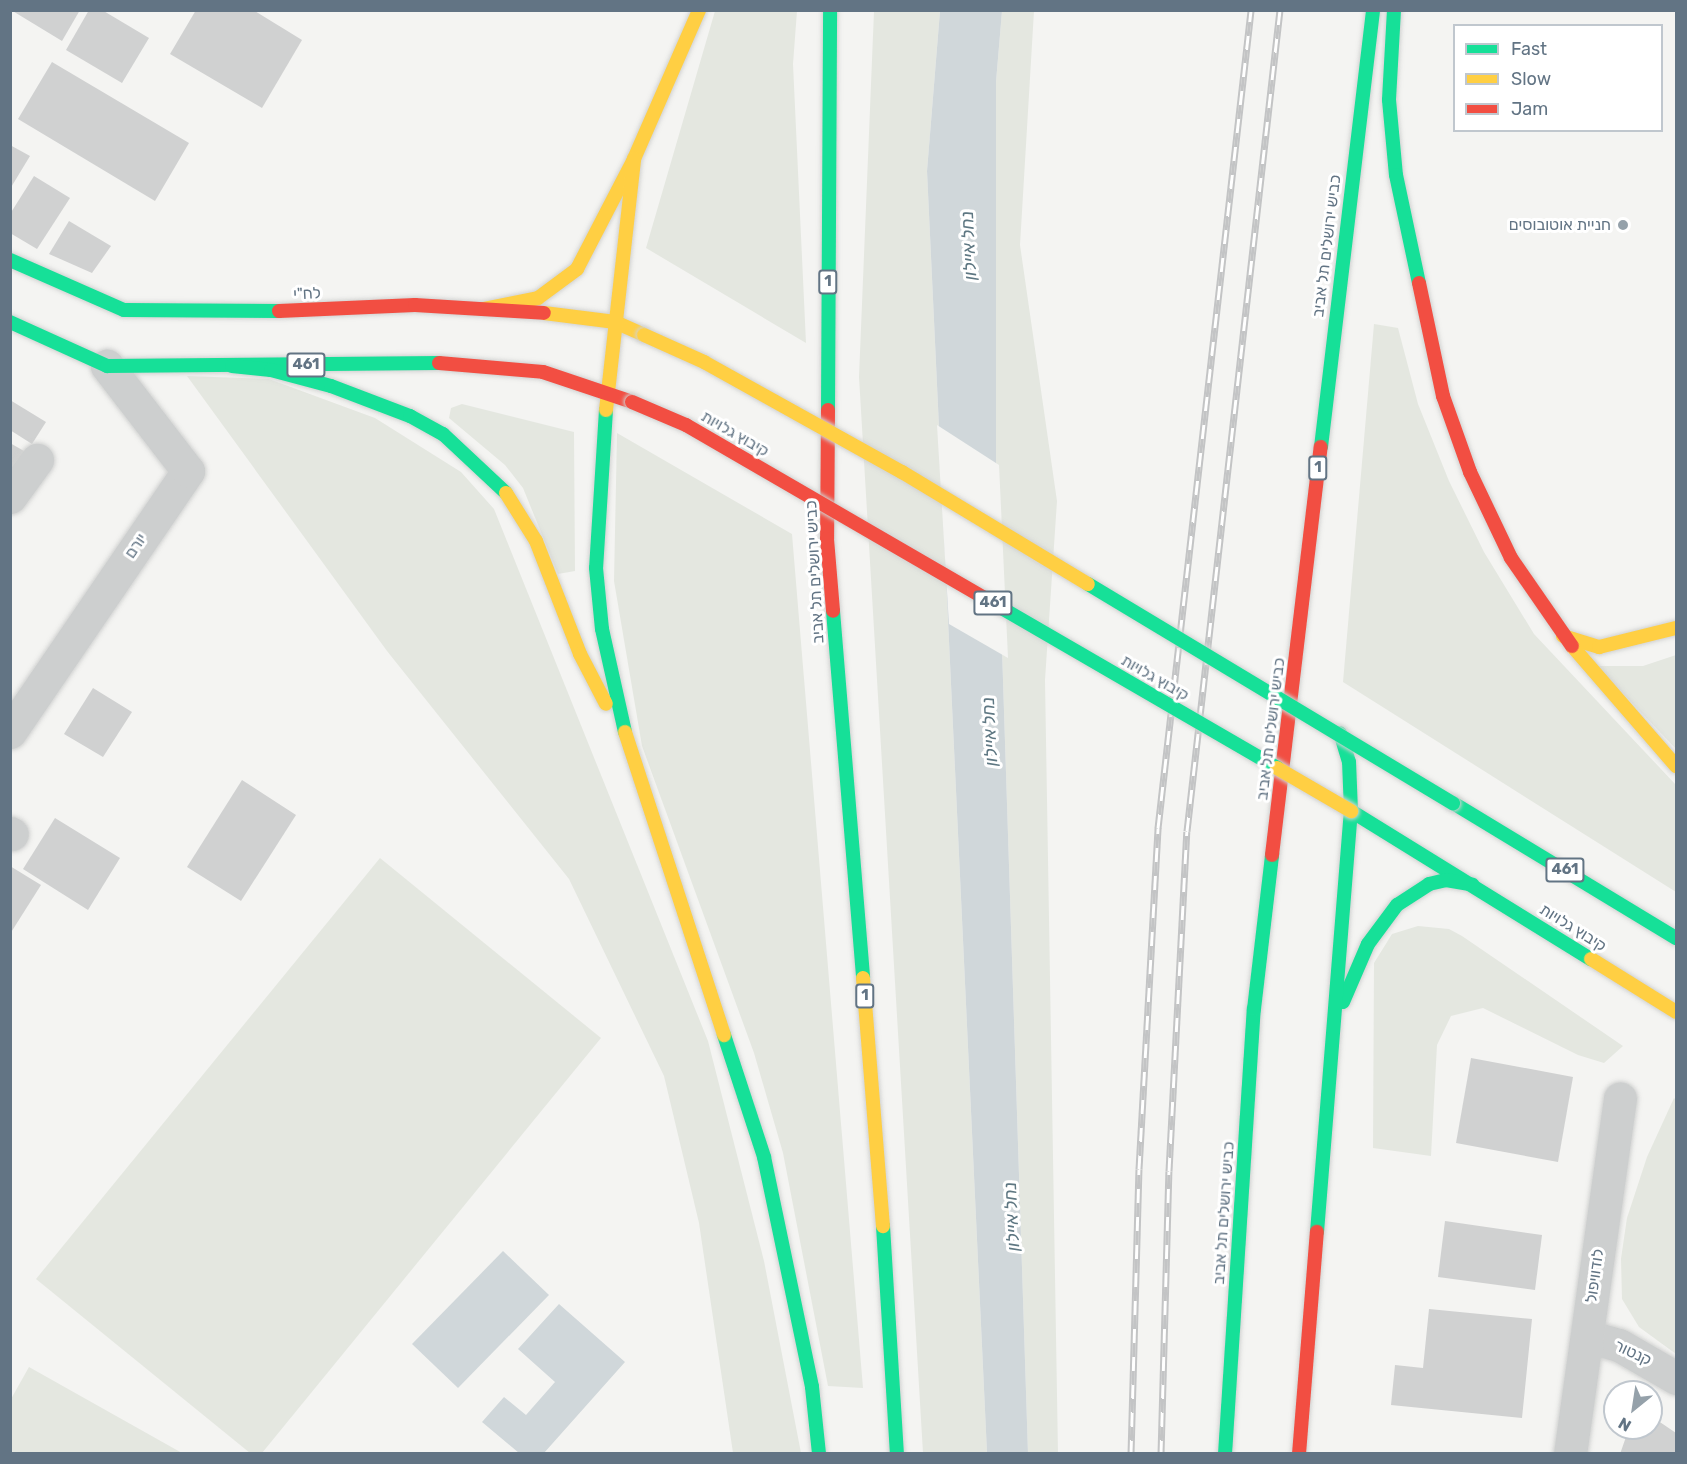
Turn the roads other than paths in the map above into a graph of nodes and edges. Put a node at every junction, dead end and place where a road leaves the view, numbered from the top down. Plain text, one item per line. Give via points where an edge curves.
1 (699, 10) edge
2 (831, 10) edge
3 (1373, 10) edge
4 (1394, 10) edge
5 (634, 159) junction
6 (10, 260) edge
7 (483, 309) junction
8 (10, 322) edge
9 (615, 322) junction
10 (107, 366) junction
11 (232, 366) junction
12 (607, 392) junction
13 (37, 460) dead end
14 (10, 497) edge
15 (1677, 628) edge
16 (1563, 636) junction
17 (10, 732) edge
18 (1340, 733) junction
19 (629, 750) junction
20 (1677, 766) edge
21 (1351, 811) junction
22 (1473, 885) junction
23 (1677, 938) edge
24 (1677, 1012) edge
25 (1330, 1034) junction
26 (1620, 1098) dead end
27 (1587, 1336) junction
28 (1677, 1378) edge
29 (819, 1454) edge
30 (897, 1454) edge
31 (1225, 1454) edge
32 (1299, 1454) edge
33 (1570, 1454) edge

1 - 5 main road
2 - 30 main road, כביש ירושלים תל אביב / 1 via 827,539 894,1356
3 - 31 main road, כביש ירושלים תל אביב / 1 via 1254,1009
4 - 16 main road via 1389,100 1396,175 1443,396 1470,472 1510,558
5 - 7 main road via 577,269 538,298
5 - 9 main road
6 - 7 main road, לח"י / 461 via 124,310 212,314 415,305
7 - 9 main road, לח"י / 461
8 - 10 main road, 461
9 - 12 main road
9 - 18 main road, 461, bridge via 704,362 902,472
10 - 11 main road, 461
10 - 17 street, יורם via 188,471
11 - 12 main road, 461 via 429,362 543,372
11 - 19 main road via 271,370 331,386 410,416 443,434 475,460 511,498 536,541 580,654
12 - 19 main road via 597,485 596,568 602,629
12 - 21 main road, קיבוץ גלויות / 461, bridge via 686,425
13 - 14 street
15 - 16 main road via 1609,646
16 - 20 main road
18 - 21 main road via 1349,762
18 - 23 main road, 461, bridge
19 - 29 main road via 764,1157 812,1387
21 - 22 main road, קיבוץ גלויות / 461
21 - 25 main road
22 - 24 main road, קיבוץ גלויות / 461
22 - 25 main road via 1446,880 1429,884 1397,904 1368,944
25 - 32 main road
26 - 27 street, לודוויפול
27 - 28 street, קנטור via 1630,1349
27 - 33 street, לודוויפול

